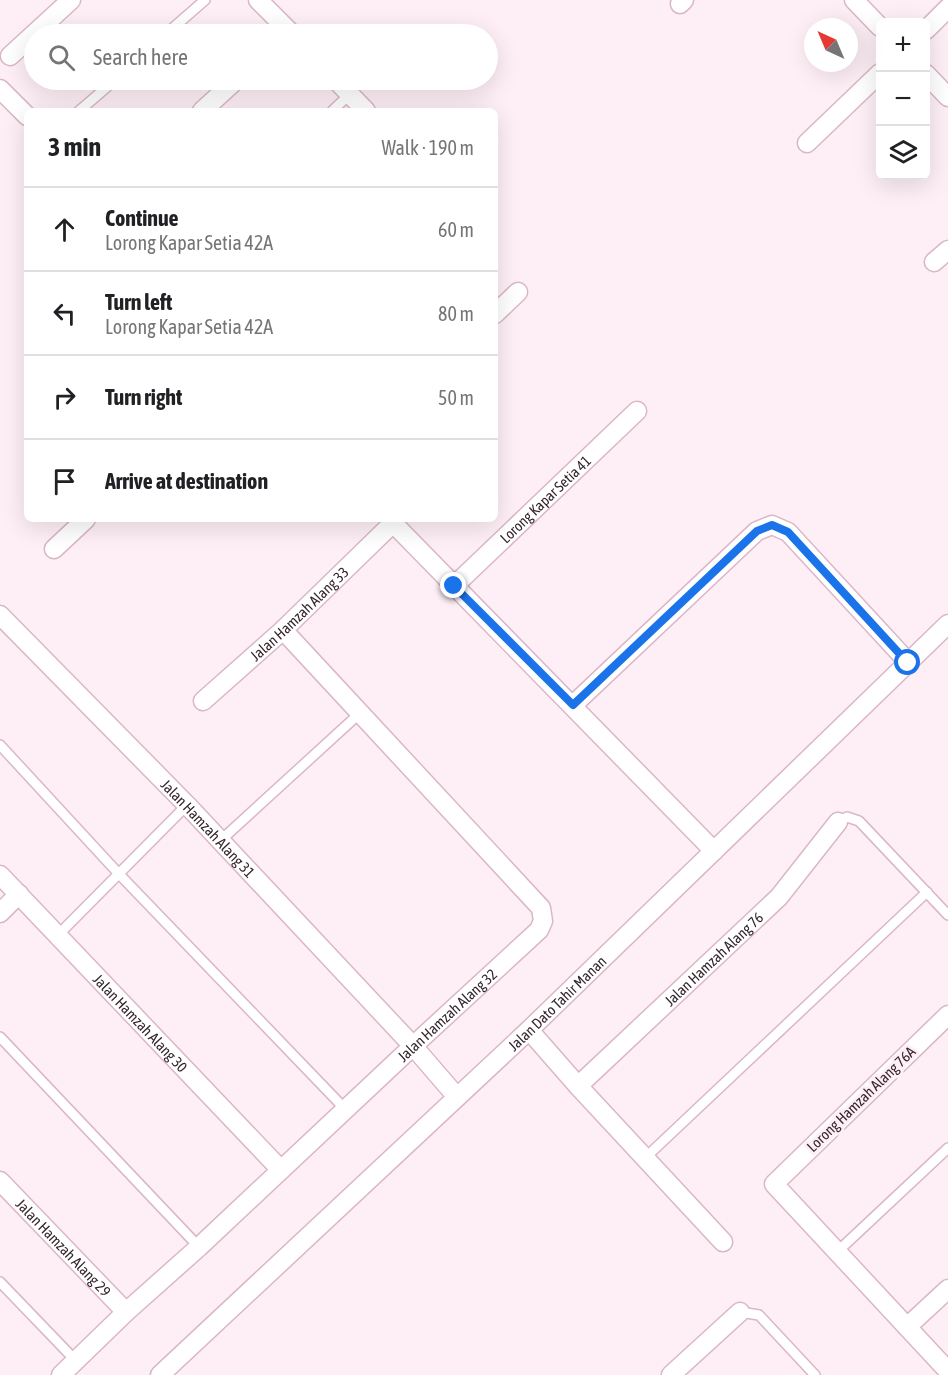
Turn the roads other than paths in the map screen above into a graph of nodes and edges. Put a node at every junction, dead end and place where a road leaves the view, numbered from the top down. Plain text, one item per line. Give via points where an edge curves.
1 (71, 0) edge
2 (205, 0) edge
3 (258, 0) edge
4 (854, 0) edge
5 (948, 8) edge
6 (876, 23) edge
7 (45, 24) edge
8 (177, 24) edge
9 (280, 24) edge
10 (930, 26) edge
11 (24, 44) edge
12 (10, 57) dead end
13 (876, 77) edge
14 (930, 78) edge
15 (0, 89) edge
16 (103, 90) edge
17 (225, 90) edge
18 (346, 90) edge
19 (350, 94) junction
20 (948, 97) edge
21 (82, 108) edge
22 (205, 108) edge
23 (335, 108) edge
24 (363, 108) edge
25 (24, 113) edge
26 (807, 143) dead end
27 (518, 292) dead end
28 (498, 311) edge
29 (637, 411) dead end
30 (83, 522) edge
31 (390, 522) edge
32 (392, 522) edge
33 (54, 549) dead end
34 (454, 586) junction
35 (0, 615) edge
36 (948, 624) edge
37 (284, 630) junction
38 (908, 663) junction
39 (203, 701) dead end
40 (573, 705) junction
41 (360, 713) junction
42 (0, 745) edge
43 (187, 805) junction
44 (838, 822) joint
45 (220, 841) junction
46 (714, 851) junction
47 (119, 874) junction
48 (0, 875) edge
49 (927, 892) junction
50 (19, 894) junction
51 (0, 913) edge
52 (948, 915) edge
53 (58, 935) junction
54 (948, 1015) edge
55 (529, 1030) junction
56 (0, 1037) edge
57 (413, 1046) junction
58 (578, 1086) junction
59 (457, 1097) junction
60 (346, 1110) junction
61 (948, 1148) edge
62 (645, 1158) junction
63 (281, 1170) junction
64 (0, 1181) edge
65 (723, 1242) dead end
66 (200, 1247) junction
67 (837, 1252) junction
68 (0, 1282) edge
69 (948, 1289) edge
70 (126, 1312) junction
71 (740, 1312) joint
72 (907, 1327) junction
73 (76, 1361) junction
74 (948, 1371) edge
75 (61, 1375) edge
76 (160, 1375) edge
77 (671, 1375) edge
78 (815, 1375) edge

1 - 7 street
2 - 8 lane
3 - 9 street
4 - 6 street
5 - 10 street
11 - 12 street
13 - 26 street
14 - 20 street
15 - 25 street
16 - 21 lane
17 - 22 street
18 - 19 street
19 - 23 lane
19 - 24 street
27 - 28 street
29 - 34 street, Lorong Kapar Setia 41
30 - 33 street
31 - 37 street, Jalan Hamzah Alang 33
32 - 34 street
34 - 40 street
35 - 43 street, Jalan Hamzah Alang 31
36 - 38 street, Jalan Dato Tahir Manan
37 - 39 street, Jalan Hamzah Alang 33
37 - 41 street, Jalan Hamzah Alang 32
38 - 40 street via 788,532 772,525 757,531
38 - 46 street, Jalan Dato Tahir Manan
40 - 46 street
41 - 45 lane
41 - 57 street, Jalan Hamzah Alang 32 via 541,908 543,921 539,930
42 - 47 lane
43 - 45 street, Jalan Hamzah Alang 31
43 - 47 lane
44 - 49 lane via 847,817 859,821
44 - 58 street, Jalan Hamzah Alang 76 via 779,897
45 - 57 street, Jalan Hamzah Alang 31
46 - 55 street, Jalan Dato Tahir Manan
47 - 53 lane
47 - 60 lane
48 - 50 street, Jalan Hamzah Alang 30
49 - 52 lane
49 - 62 lane
50 - 51 street
50 - 53 street, Jalan Hamzah Alang 30
53 - 63 street, Jalan Hamzah Alang 30
54 - 67 street, Lorong Hamzah Alang 76A via 774,1184
55 - 58 street
55 - 59 street, Jalan Dato Tahir Manan
56 - 66 lane
57 - 59 street, Jalan Hamzah Alang 31
57 - 60 street, Jalan Hamzah Alang 32
58 - 62 street
59 - 76 street, Jalan Dato Tahir Manan
60 - 63 street, Jalan Hamzah Alang 32
61 - 67 lane
62 - 65 street
63 - 66 street, Jalan Hamzah Alang 32
64 - 70 street, Jalan Hamzah Alang 29
66 - 70 street, Jalan Hamzah Alang 32
67 - 72 street
68 - 73 lane
69 - 72 street
70 - 73 street, Jalan Hamzah Alang 32
71 - 77 street
71 - 78 lane via 759,1315
72 - 74 street
73 - 75 street, Jalan Hamzah Alang 32

